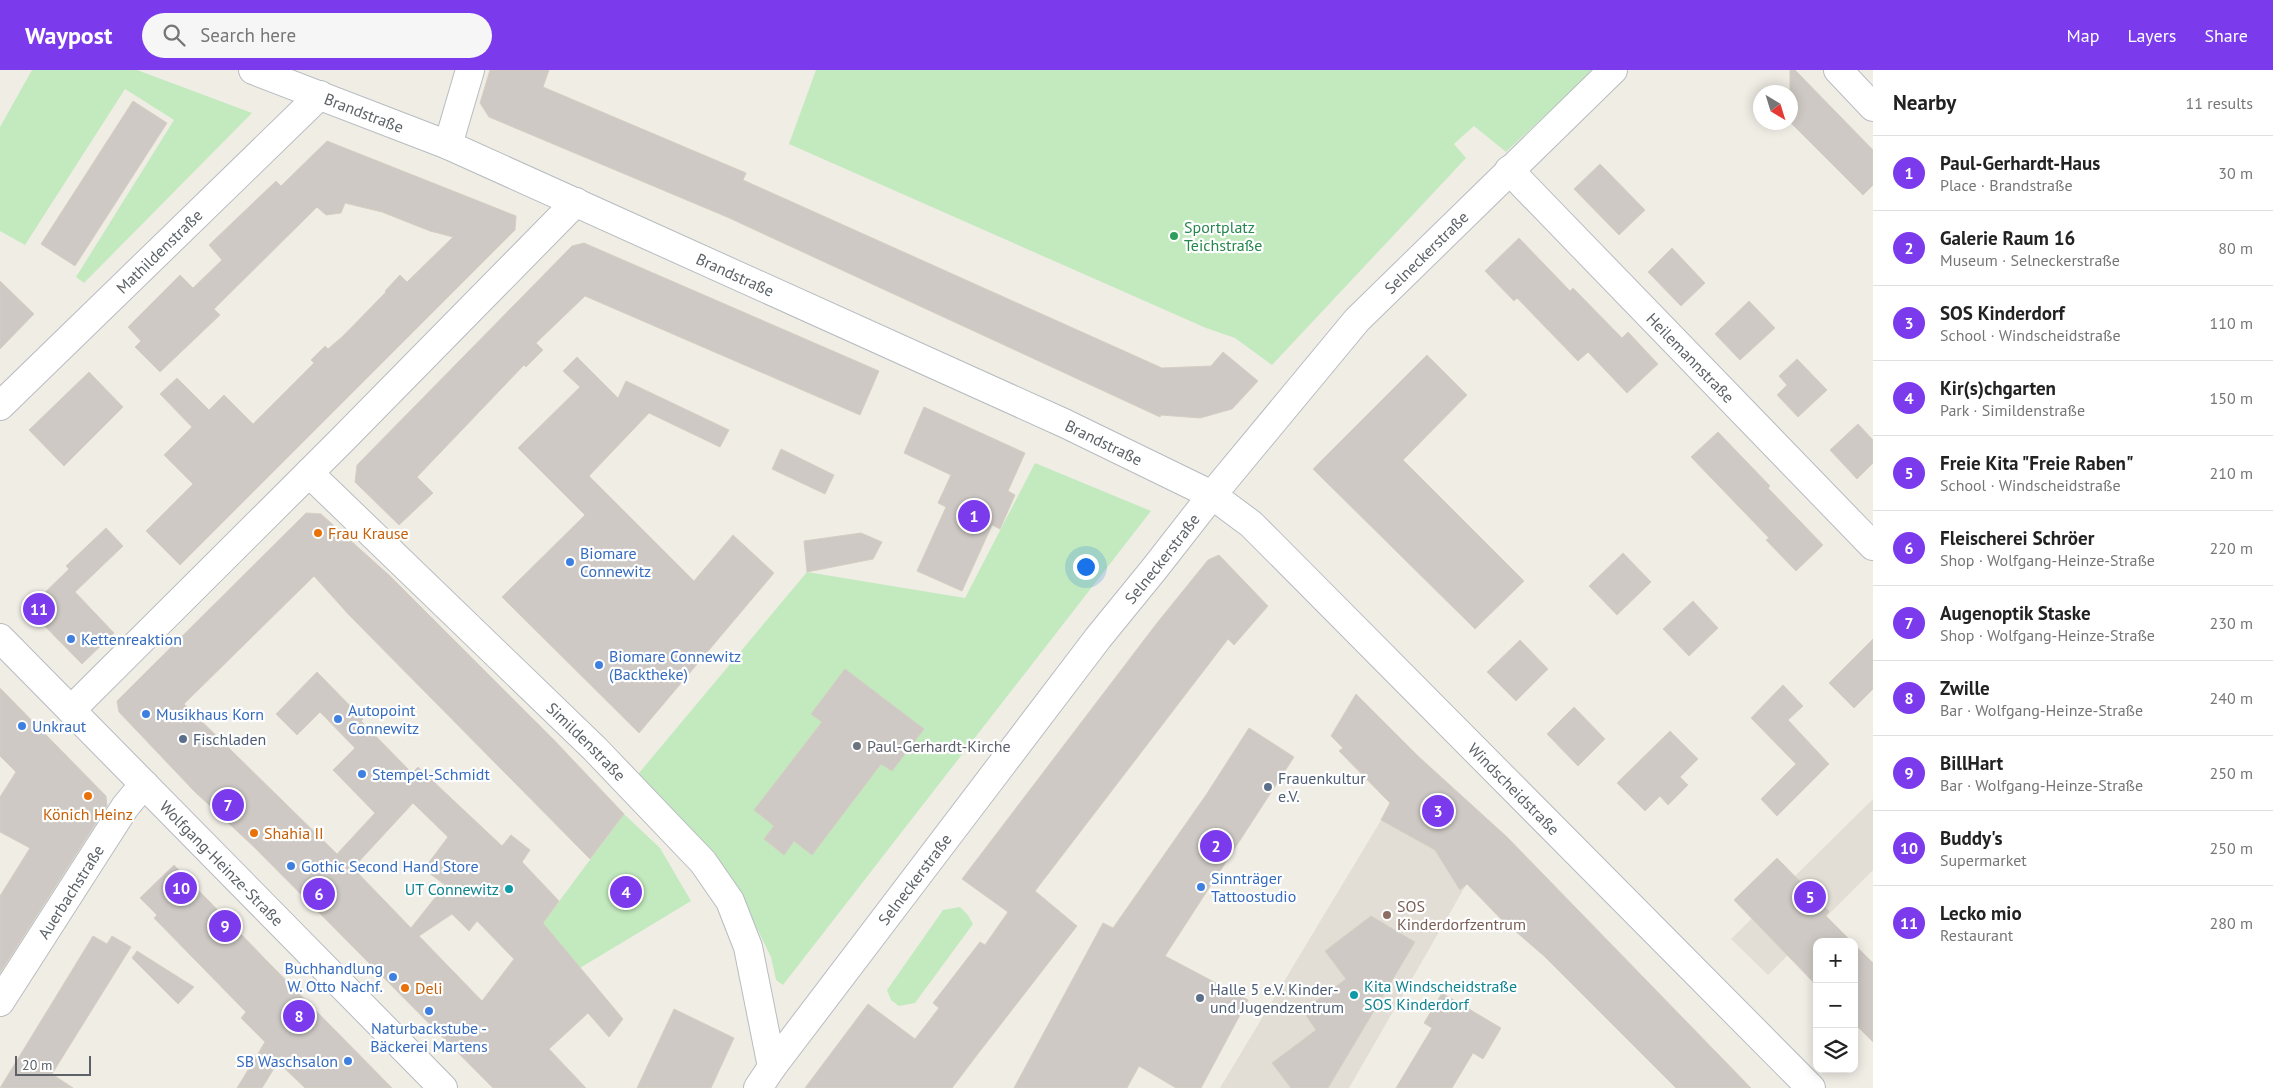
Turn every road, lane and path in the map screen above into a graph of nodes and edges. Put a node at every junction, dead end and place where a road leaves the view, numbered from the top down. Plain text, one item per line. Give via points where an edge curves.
1 (253, 70) edge
2 (470, 70) edge
3 (1613, 70) edge
4 (1838, 70) edge
5 (320, 95) junction
6 (1873, 107) edge
7 (448, 145) junction
8 (1510, 170) junction
9 (576, 202) junction
10 (0, 406) edge
11 (309, 473) junction
12 (1212, 495) junction
13 (1873, 546) edge
14 (0, 638) edge
15 (71, 710) junction
16 (144, 784) junction
17 (0, 1002) edge
18 (765, 1077) edge
19 (443, 1088) edge
20 (1811, 1088) edge

1 - 5 street, Brandstraße
2 - 7 street
3 - 8 street, Selneckerstraße
4 - 6 street
5 - 7 street, Brandstraße
5 - 10 street, Mathildenstraße
7 - 9 street, Brandstraße
8 - 12 street, Selneckerstraße via 1357,320
8 - 13 street, Heilemannstraße
9 - 11 street
9 - 12 street, Brandstraße via 1064,423
11 - 15 street
11 - 18 street, Simildenstraße via 595,749 703,862 730,900 748,947
12 - 18 street, Selneckerstraße via 1098,638
12 - 20 street, Windscheidstraße via 1251,524
14 - 15 street, Wolfgang-Heinze-Straße
15 - 16 street, Wolfgang-Heinze-Straße
16 - 17 street, Auerbachstraße via 125,806
16 - 19 street, Wolfgang-Heinze-Straße

